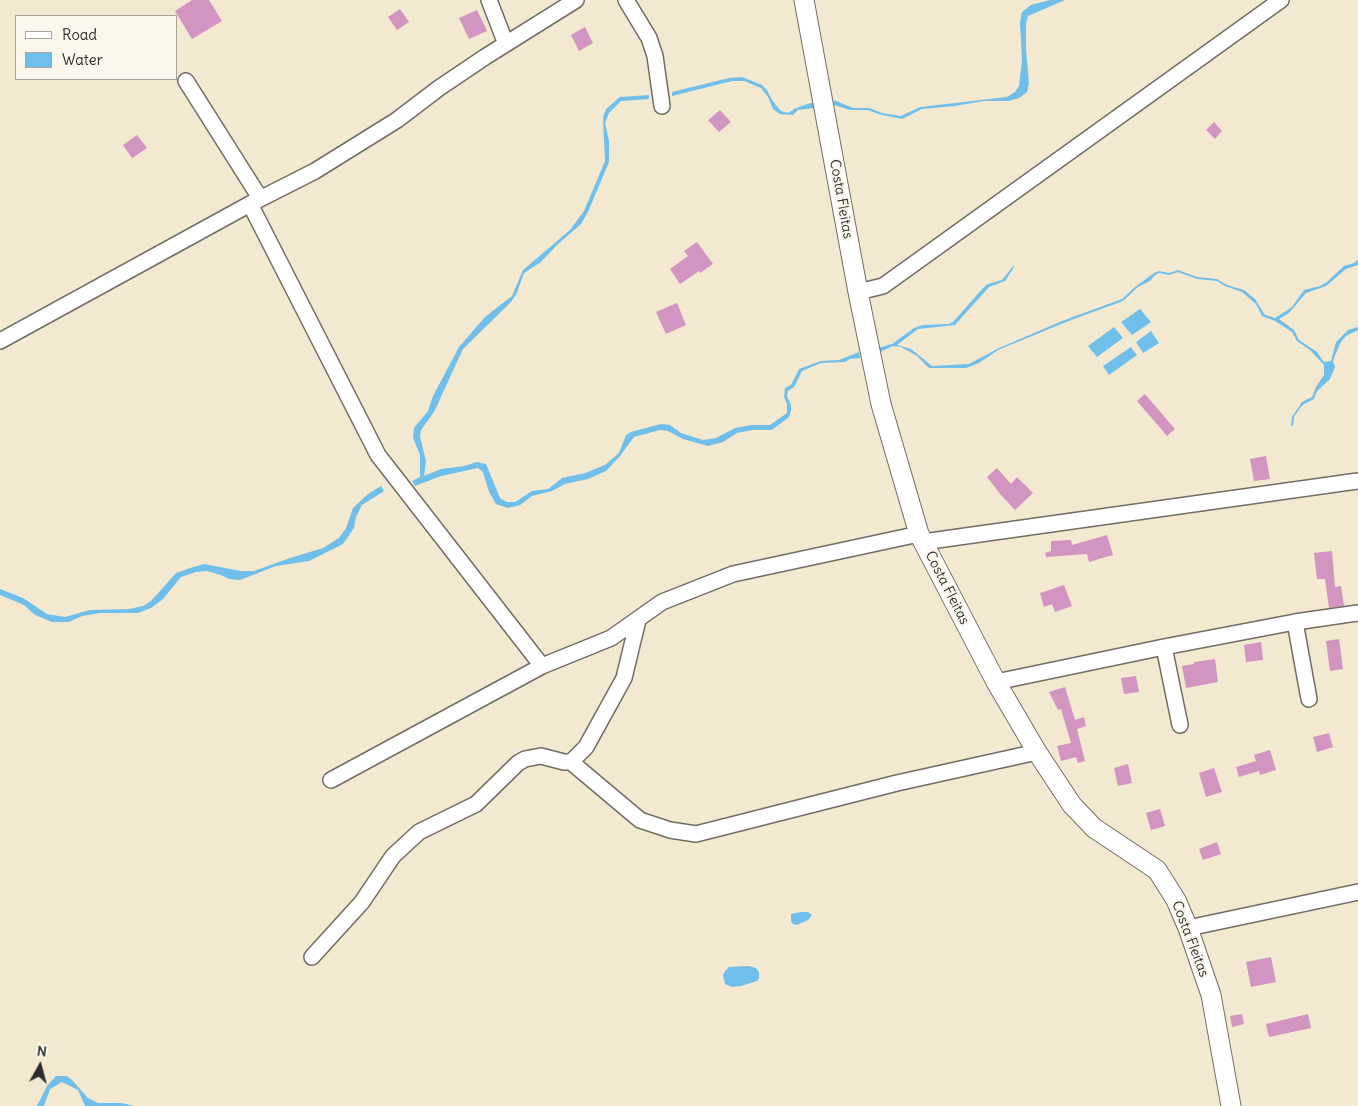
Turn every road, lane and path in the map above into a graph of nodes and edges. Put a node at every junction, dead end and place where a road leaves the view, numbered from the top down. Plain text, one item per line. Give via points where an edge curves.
1 (489, 0) edge
2 (576, 0) edge
3 (626, 0) edge
4 (1281, 0) edge
5 (806, 1) edge
6 (506, 44) junction
7 (186, 81) dead end
8 (662, 106) dead end
9 (255, 201) junction
10 (858, 292) junction
11 (0, 341) edge
12 (1358, 481) edge
13 (921, 538) junction
14 (1358, 613) edge
15 (638, 620) junction
16 (1295, 622) junction
17 (1164, 647) junction
18 (542, 666) junction
19 (996, 682) junction
20 (1310, 698) dead end
21 (1180, 725) dead end
22 (1037, 752) junction
23 (571, 762) junction
24 (331, 780) dead end
25 (1358, 892) edge
26 (1188, 928) junction
27 (312, 957) dead end
28 (1231, 1106) edge

1 - 6 street
2 - 6 street
3 - 8 street via 649,38
4 - 10 street via 884,286
5 - 10 main road, Costa Fleitas
6 - 9 street via 315,172
7 - 9 street
9 - 11 street
9 - 18 street via 378,456
10 - 13 main road, Costa Fleitas via 881,404
12 - 13 street
13 - 15 street via 733,574 662,602
13 - 19 main road, Costa Fleitas
14 - 16 street
15 - 18 street via 611,638
15 - 23 street via 624,678 586,747
16 - 17 street
16 - 20 street
17 - 19 street
17 - 21 street
18 - 24 street
19 - 22 main road, Costa Fleitas
22 - 23 street via 897,783 696,834 640,820
22 - 26 main road, Costa Fleitas via 1072,805 1094,828 1157,870 1173,894
23 - 27 street via 541,756 525,759 476,804 419,832 393,856 362,902
25 - 26 street
26 - 28 main road, Costa Fleitas via 1210,995

